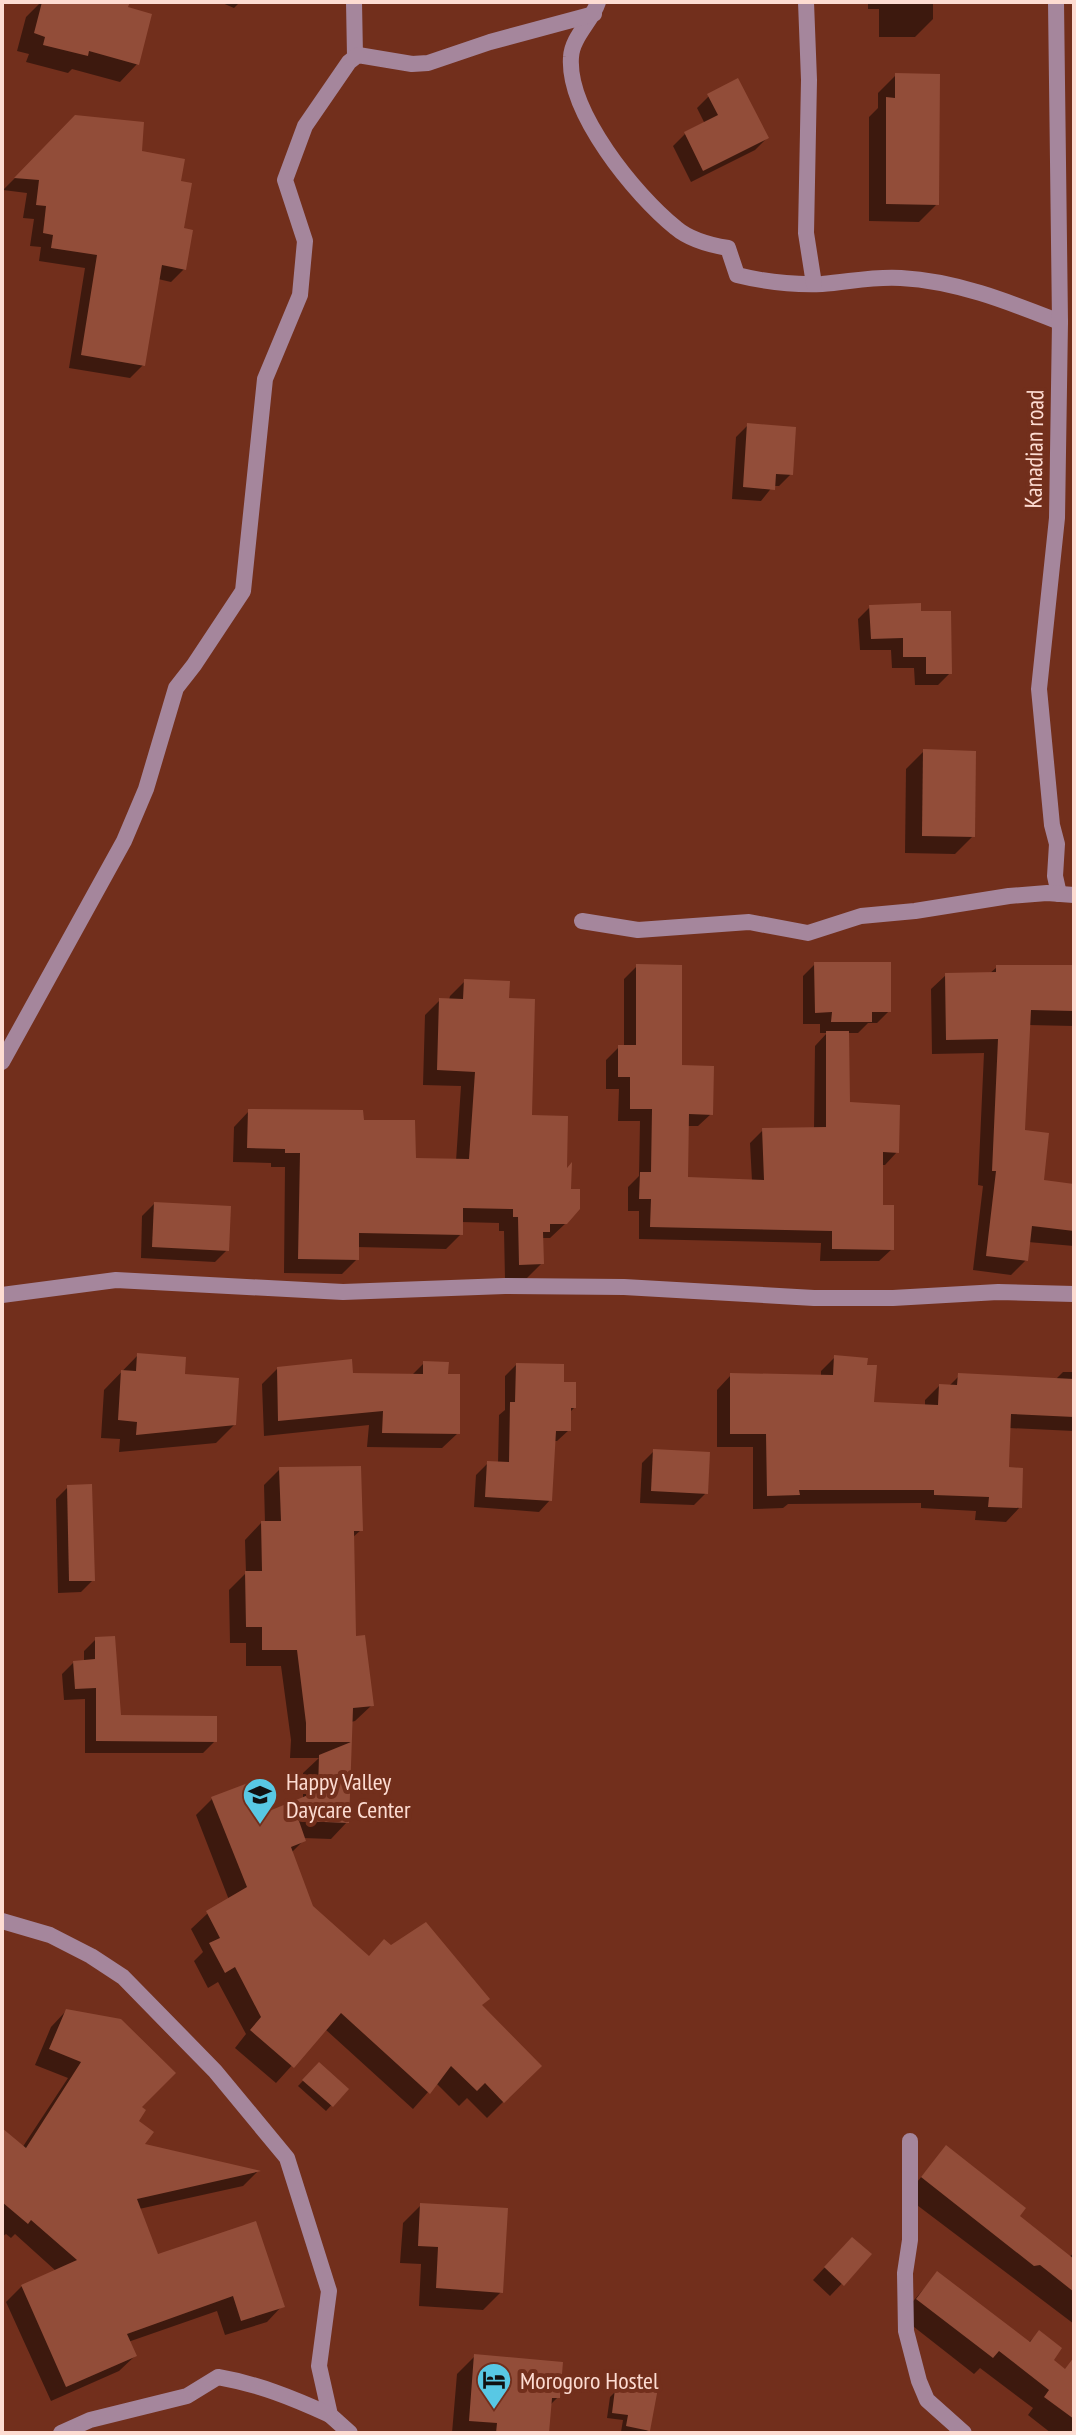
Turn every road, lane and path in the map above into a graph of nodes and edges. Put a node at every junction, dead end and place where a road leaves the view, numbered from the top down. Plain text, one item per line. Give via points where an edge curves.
1 (354, 2) edge
2 (806, 2) edge
3 (1056, 2) edge
4 (596, 8) edge
5 (355, 56) junction
6 (1074, 119) edge
7 (1056, 124) junction
8 (814, 284) junction
9 (1060, 322) junction
10 (1066, 517) edge
11 (1066, 895) edge
12 (582, 921) dead end
13 (2, 1062) edge
14 (1074, 1294) edge
15 (2, 1295) edge
16 (2, 1921) edge
17 (910, 2141) dead end
18 (330, 2415) junction
19 (61, 2433) edge
20 (350, 2433) edge
21 (964, 2433) edge

1 - 5 street
2 - 8 street via 806,233
3 - 7 street, Kanadian road
4 - 5 street via 428,63
4 - 8 street via 570,54 572,71 588,118 628,180 676,228 728,248 737,275
5 - 13 street via 305,126 285,180 305,241 300,295 265,379 243,591 176,688 146,789 124,841
6 - 7 street
7 - 9 street, Kanadian road
8 - 9 street via 903,278 958,287
9 - 10 street, Kanadian road
10 - 11 street, Kanadian road via 1039,689 1057,844 1055,876
11 - 12 street via 1009,896 861,916 808,933 749,922 638,930
14 - 15 street via 814,1298 535,1286 343,1292 116,1280
16 - 18 street via 50,1935 123,1977 215,2071 287,2158 329,2291 319,2366
17 - 21 street via 906,2331 927,2400
18 - 19 street via 280,2392 218,2377 187,2396 90,2420
18 - 20 street

